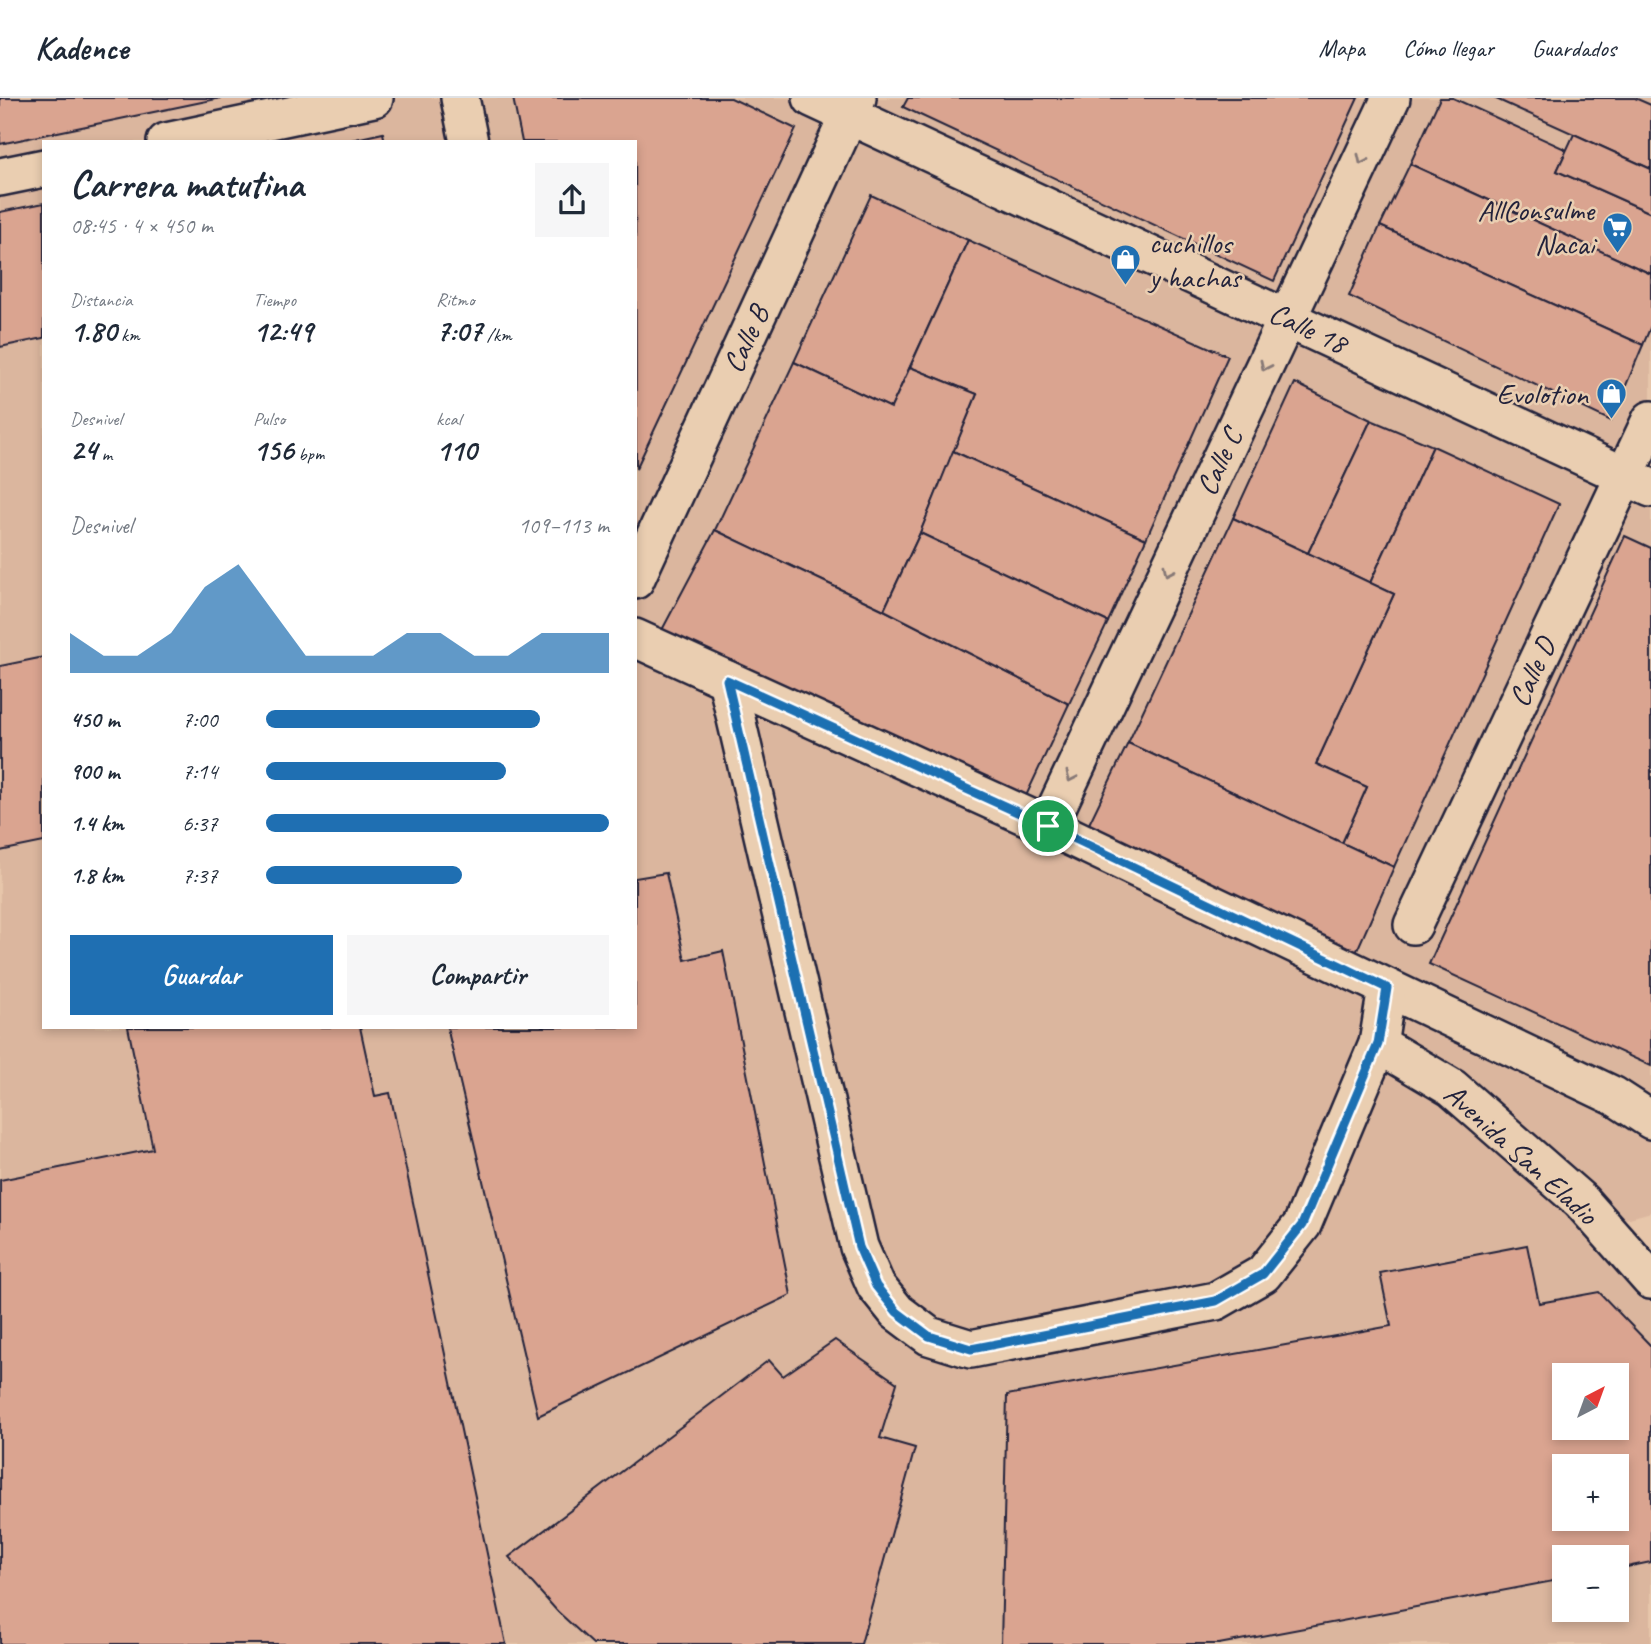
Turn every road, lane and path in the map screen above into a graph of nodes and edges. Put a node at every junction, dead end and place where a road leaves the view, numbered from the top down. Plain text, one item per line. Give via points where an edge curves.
1 (374, 98) edge
2 (460, 98) edge
3 (812, 98) edge
4 (1391, 98) edge
5 (853, 107) edge
6 (175, 140) edge
7 (470, 140) edge
8 (42, 168) edge
9 (0, 177) edge
10 (1287, 318) junction
11 (1651, 420) edge
12 (1638, 482) edge
13 (637, 576) edge
14 (637, 639) edge
15 (727, 680) junction
16 (1048, 826) junction
17 (1413, 925) dead end
18 (1387, 988) junction
19 (1378, 1044) junction
20 (1651, 1119) edge
21 (1651, 1280) edge

1 - 6 street
2 - 7 street
3 - 5 street, Calle 18
4 -> 10 street, Calle C
5 - 10 street, Calle 18
5 - 13 street, Calle B
8 - 9 street
10 - 12 street, Calle 18
10 -> 16 street, Calle C
11 - 12 street, Calle D
12 - 17 street, Calle D
14 - 15 street
15 - 16 street
15 - 19 street via 859,1247 876,1286 897,1312 929,1336 971,1349 1216,1301 1263,1274 1302,1225
16 - 18 street
18 - 19 street
18 - 20 street via 1614,1096
19 - 21 street, Avenida San Eladio via 1452,1088 1581,1201

